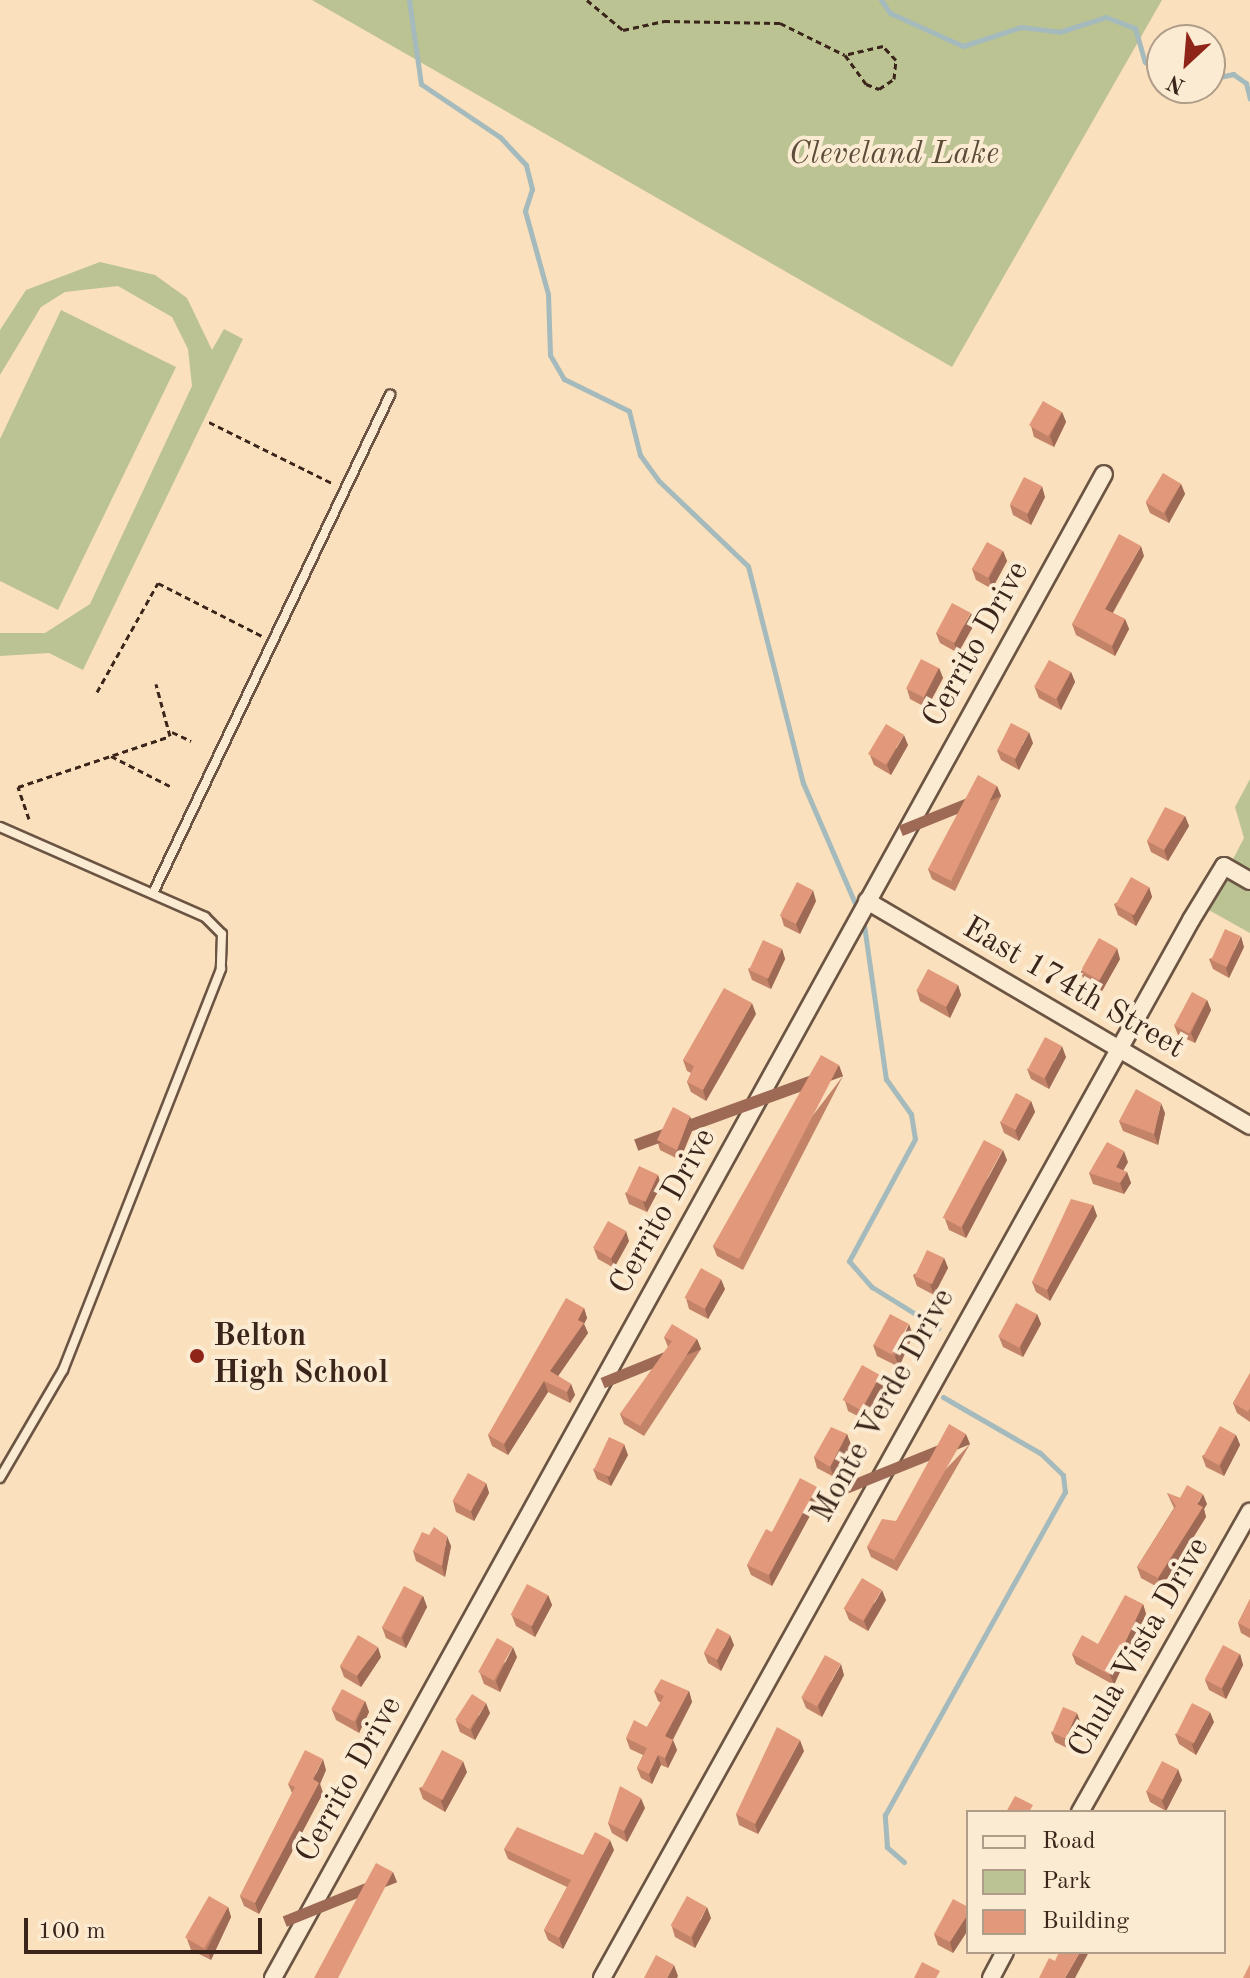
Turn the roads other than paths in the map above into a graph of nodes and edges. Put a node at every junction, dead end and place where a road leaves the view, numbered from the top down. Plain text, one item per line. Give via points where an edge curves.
1 (390, 395) dead end
2 (1104, 474) dead end
3 (0, 827) edge
4 (1250, 881) edge
5 (153, 893) junction
6 (867, 901) junction
7 (1119, 1049) junction
8 (1250, 1126) edge
9 (0, 1478) edge
10 (1250, 1512) edge
11 (1081, 1810) edge
12 (1004, 1954) edge
13 (273, 1978) edge
14 (602, 1978) edge
15 (991, 1978) edge

1 - 5 lane
2 - 6 street, Cerrito Drive
3 - 5 lane
4 - 7 street, Monte Verde Drive via 1224,866
5 - 9 lane via 205,917 222,934 221,969 63,1370
6 - 7 street, East 174th Street
6 - 13 street, Cerrito Drive
7 - 8 street, East 174th Street
7 - 14 street, Monte Verde Drive
10 - 11 street, Chula Vista Drive
12 - 15 street

